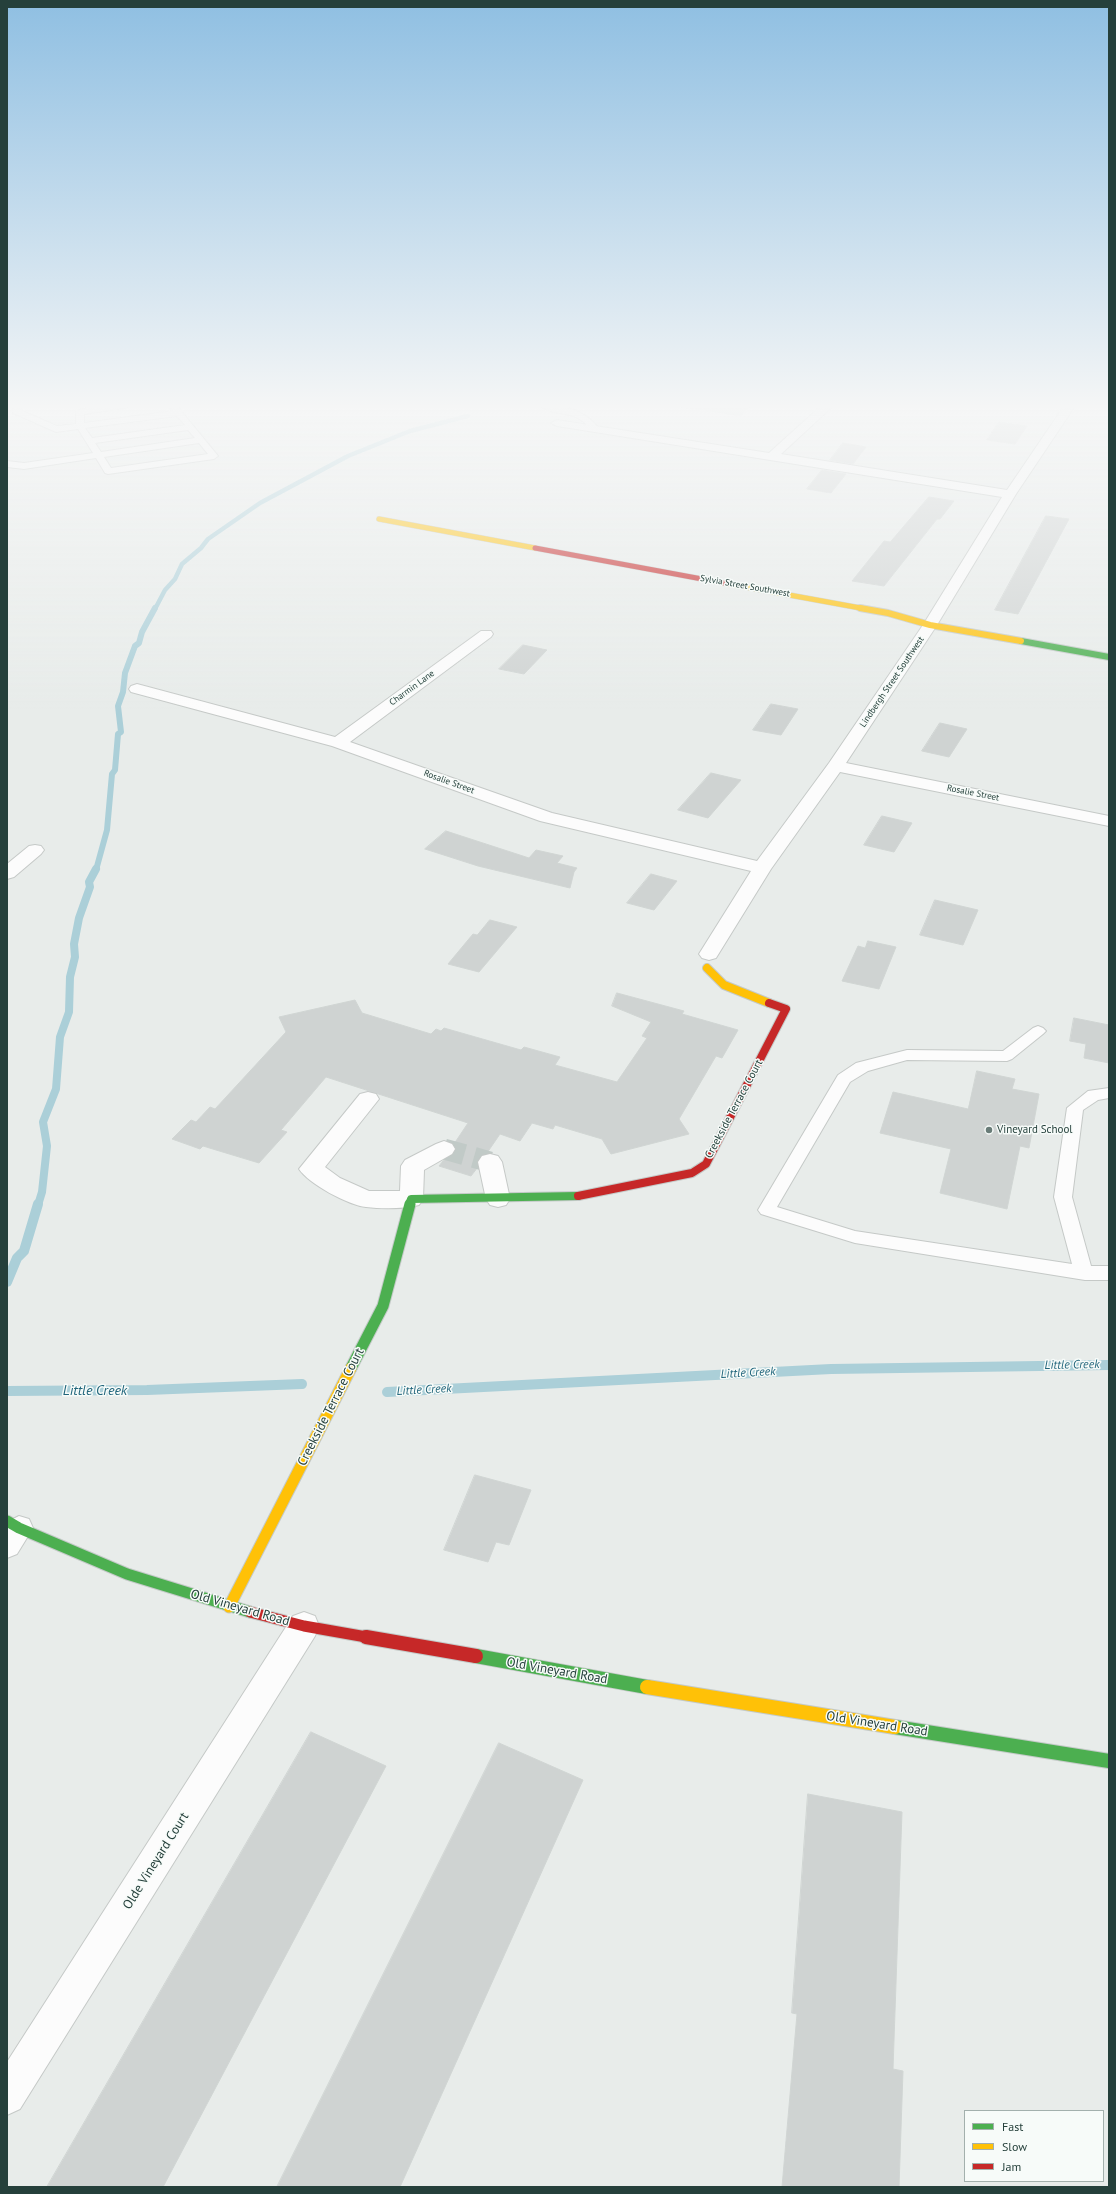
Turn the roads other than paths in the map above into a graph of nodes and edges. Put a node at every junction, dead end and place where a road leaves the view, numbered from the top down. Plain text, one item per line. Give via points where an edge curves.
1 (1001, 508) edge
2 (379, 519) dead end
3 (930, 625) junction
4 (486, 634) dead end
5 (1109, 657) edge
6 (137, 689) dead end
7 (338, 743) junction
8 (836, 766) junction
9 (1109, 821) edge
10 (35, 850) dead end
11 (762, 868) junction
12 (7, 873) edge
13 (708, 961) joint
14 (1038, 1031) dead end
15 (1109, 1094) edge
16 (368, 1099) dead end
17 (444, 1149) tunnel mouth
18 (490, 1162) dead end
19 (411, 1198) junction
20 (498, 1199) junction
21 (1085, 1273) junction
22 (1109, 1273) edge
23 (11, 1531) edge
24 (229, 1607) junction
25 (304, 1626) junction
26 (1109, 1761) edge
27 (7, 2096) edge

1 - 3 street, Lindbergh Street Southwest
2 - 3 street, Sylvia Street Southwest via 888,613
3 - 5 street, Sylvia Street Southwest
3 - 8 street, Lindbergh Street Southwest
4 - 7 street, Charmin Lane
6 - 7 street, Rosalie Street
7 - 11 street, Rosalie Street via 546,817
8 - 9 street, Rosalie Street
8 - 11 street, Lindbergh Street Southwest
10 - 12 street
11 - 13 street, Lindbergh Street Southwest
13 - 20 street, Creekside Terrace Court via 724,985 786,1009 706,1164 692,1173 572,1197
14 - 21 lane via 1007,1056 907,1055 862,1067 844,1078 767,1210 855,1237
15 - 21 lane via 1094,1095 1075,1108 1063,1197
16 - 19 street, Creekside Terrace Court via 311,1170 332,1184 366,1199
17 - 19 street, Creekside Terrace Court via 413,1166
18 - 20 street
19 - 20 street, Creekside Terrace Court
19 - 24 street, Creekside Terrace Court via 383,1306
21 - 22 lane
23 - 24 street, Old Vineyard Road via 127,1574
24 - 25 street, Old Vineyard Road
25 - 26 street, Old Vineyard Road via 695,1695
25 - 27 street, Olde Vineyard Court

